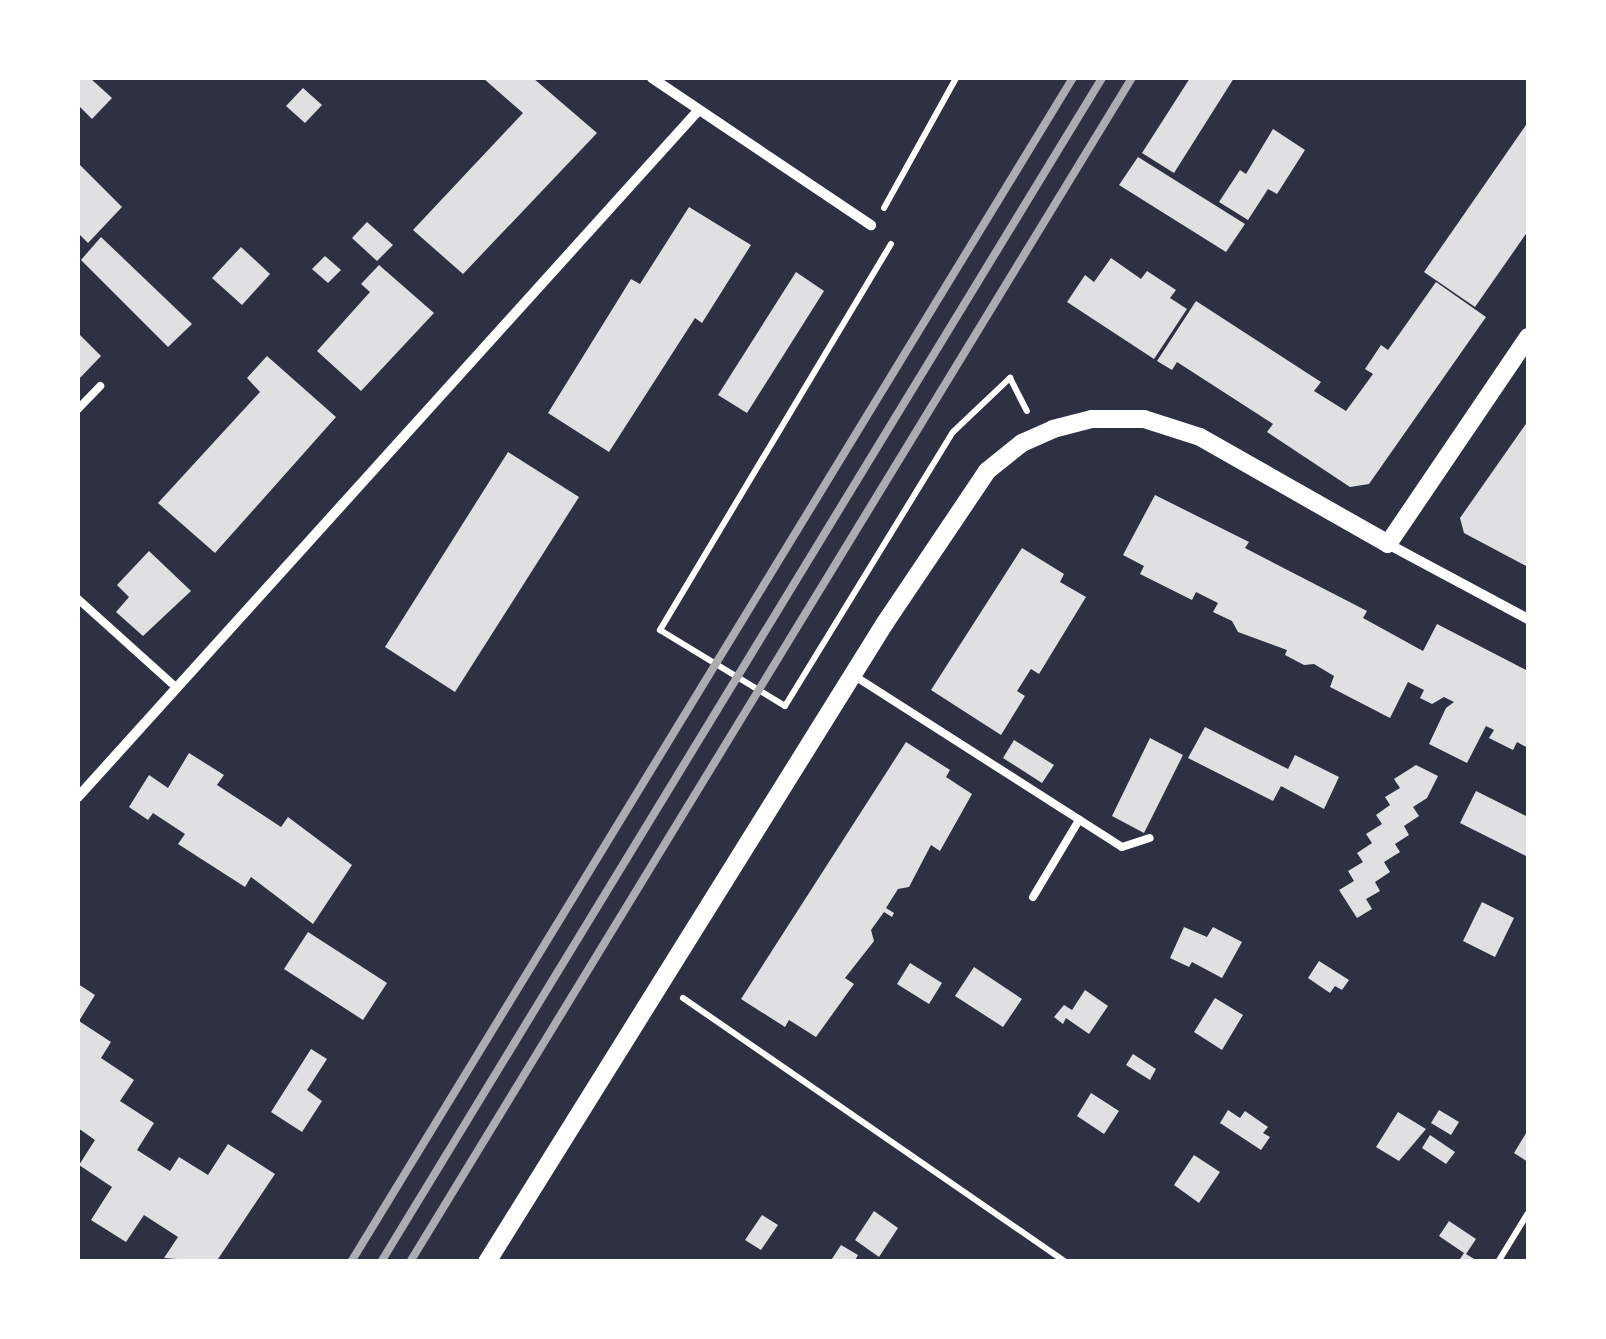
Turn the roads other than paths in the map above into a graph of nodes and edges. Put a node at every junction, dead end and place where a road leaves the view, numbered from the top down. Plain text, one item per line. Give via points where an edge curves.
1 (652, 78) edge
2 (697, 112) junction
3 (870, 224) dead end
4 (1528, 337) edge
5 (100, 386) dead end
6 (78, 409) edge
7 (1388, 544) junction
8 (78, 599) edge
9 (1528, 618) edge
10 (853, 675) junction
11 (177, 688) junction
12 (78, 797) edge
13 (1080, 820) junction
14 (1150, 838) dead end
15 (1033, 897) dead end
16 (488, 1262) edge

1 - 2 street
2 - 3 street
2 - 11 street
4 - 7 street
5 - 6 lane
7 - 9 street
7 - 10 street via 1200,438 1162,422 1092,419 1034,436 977,484
8 - 11 lane
10 - 13 lane
10 - 16 street
11 - 12 street
13 - 14 lane via 1122,847
13 - 15 lane

